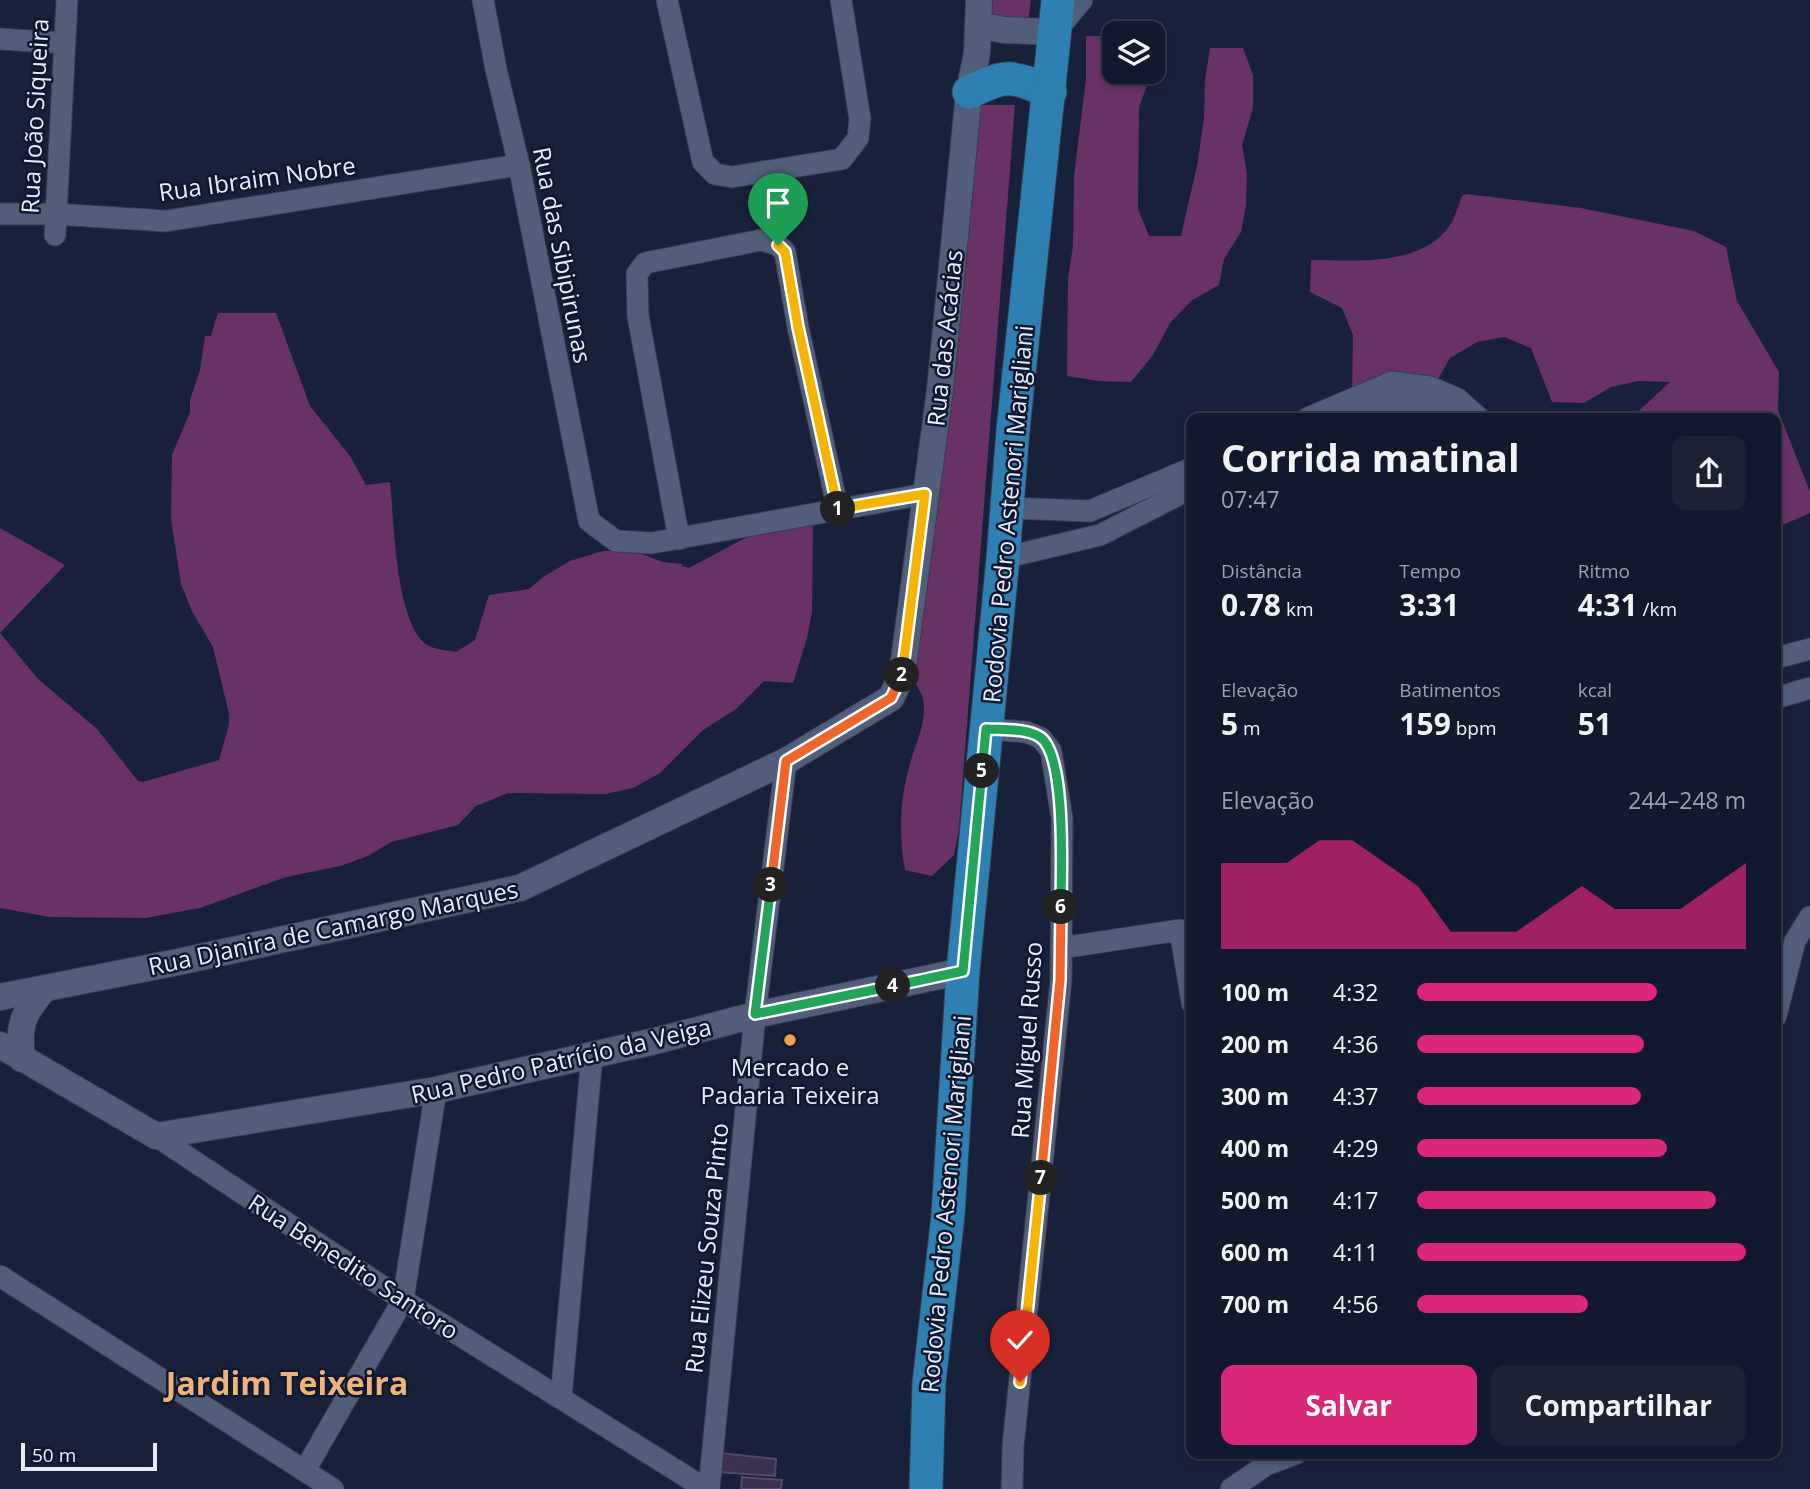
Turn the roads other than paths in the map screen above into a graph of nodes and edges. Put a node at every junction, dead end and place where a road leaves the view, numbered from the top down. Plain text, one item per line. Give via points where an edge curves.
1 (66, 0) edge
2 (483, 0) edge
3 (667, 0) edge
4 (841, 0) edge
5 (1082, 0) edge
6 (979, 13) edge
7 (1056, 16) edge
8 (0, 39) edge
9 (64, 43) junction
10 (969, 92) junction
11 (1050, 92) junction
12 (519, 165) junction
13 (0, 214) edge
14 (55, 225) junction
15 (1320, 413) edge
16 (1365, 413) edge
17 (1448, 413) edge
18 (1473, 413) edge
19 (1186, 471) edge
20 (1186, 491) edge
21 (925, 494) junction
22 (1007, 509) junction
23 (838, 510) junction
24 (1090, 511) junction
25 (1100, 535) junction
26 (679, 539) junction
27 (1003, 558) junction
28 (1810, 649) edge
29 (1781, 657) edge
30 (902, 675) joint
31 (1810, 688) edge
32 (1781, 697) edge
33 (986, 729) junction
34 (786, 761) junction
35 (1810, 917) edge
36 (1061, 948) junction
37 (1186, 966) edge
38 (963, 971) junction
39 (44, 989) junction
40 (1781, 996) edge
41 (0, 997) edge
42 (755, 1014) junction
43 (11, 1052) edge
44 (592, 1055) junction
45 (436, 1090) junction
46 (156, 1136) junction
47 (0, 1276) edge
48 (403, 1300) junction
49 (561, 1398) junction
50 (1265, 1460) edge
51 (305, 1470) junction
52 (333, 1489) edge
53 (708, 1489) edge
54 (926, 1489) edge
55 (1012, 1489) edge
56 (1231, 1489) edge

1 - 9 street, Rua João Siqueira
2 - 12 street, Rua das Sibipirunas
3 - 4 street via 703,162 715,174 732,177 842,159 858,138 860,119
5 - 7 street
6 - 7 street via 1014,31
6 - 10 street, Rua das Acácias
7 - 11 main road, Rodovia Pedro Astenori Marigliani
8 - 9 street
9 - 14 street, Rua João Siqueira
10 - 11 main road via 999,78 1020,79
10 - 21 street, Rua das Acácias via 940,390
11 - 22 main road, Rodovia Pedro Astenori Marigliani
12 - 14 street, Rua Ibraim Nobre via 166,221
12 - 26 street, Rua das Sibipirunas via 589,522 616,541
13 - 14 street, Rua Ibraim Nobre
15 - 18 street via 1392,382 1430,387 1458,399
16 - 17 street via 1395,402 1422,402
19 - 24 street
20 - 25 street
21 - 23 street
21 - 30 street, Rua das Acácias
22 - 24 street
22 - 27 main road, Rodovia Pedro Astenori Marigliani
23 - 26 street
23 - 26 street via 785,252 761,240 645,263 637,274 638,316
24 - 25 street
25 - 27 street
27 - 33 main road, Rodovia Pedro Astenori Marigliani
28 - 29 street
30 - 34 street, Rua Djanira de Camargo Marques via 891,698
31 - 32 street
33 - 36 street, Rua Miguel Russo via 1026,732 1041,738 1051,751 1062,818
33 - 38 main road, Rodovia Pedro Astenori Marigliani
34 - 39 street, Rua Djanira de Camargo Marques via 520,888
34 - 42 street, Rua Elizeu Souza Pinto
35 - 40 street via 1795,940
36 - 37 street via 1180,930
36 - 55 street, Rua Miguel Russo
38 - 42 street, Rua Pedro Patrício da Veiga
38 - 54 main road, Rodovia Pedro Astenori Marigliani via 948,1215 929,1383
39 - 41 street, Rua Djanira de Camargo Marques
39 - 43 street via 26,1010 20,1038
42 - 44 street, Rua Pedro Patrício da Veiga
42 - 53 street, Rua Elizeu Souza Pinto
43 - 46 street, Rua Benedito Santoro
44 - 45 street, Rua Pedro Patrício da Veiga
44 - 49 street
45 - 46 street, Rua Pedro Patrício da Veiga
45 - 48 street
46 - 48 street, Rua Benedito Santoro
47 - 51 street
48 - 49 street, Rua Benedito Santoro
48 - 51 street
49 - 53 street, Rua Benedito Santoro
50 - 56 street
51 - 52 street

